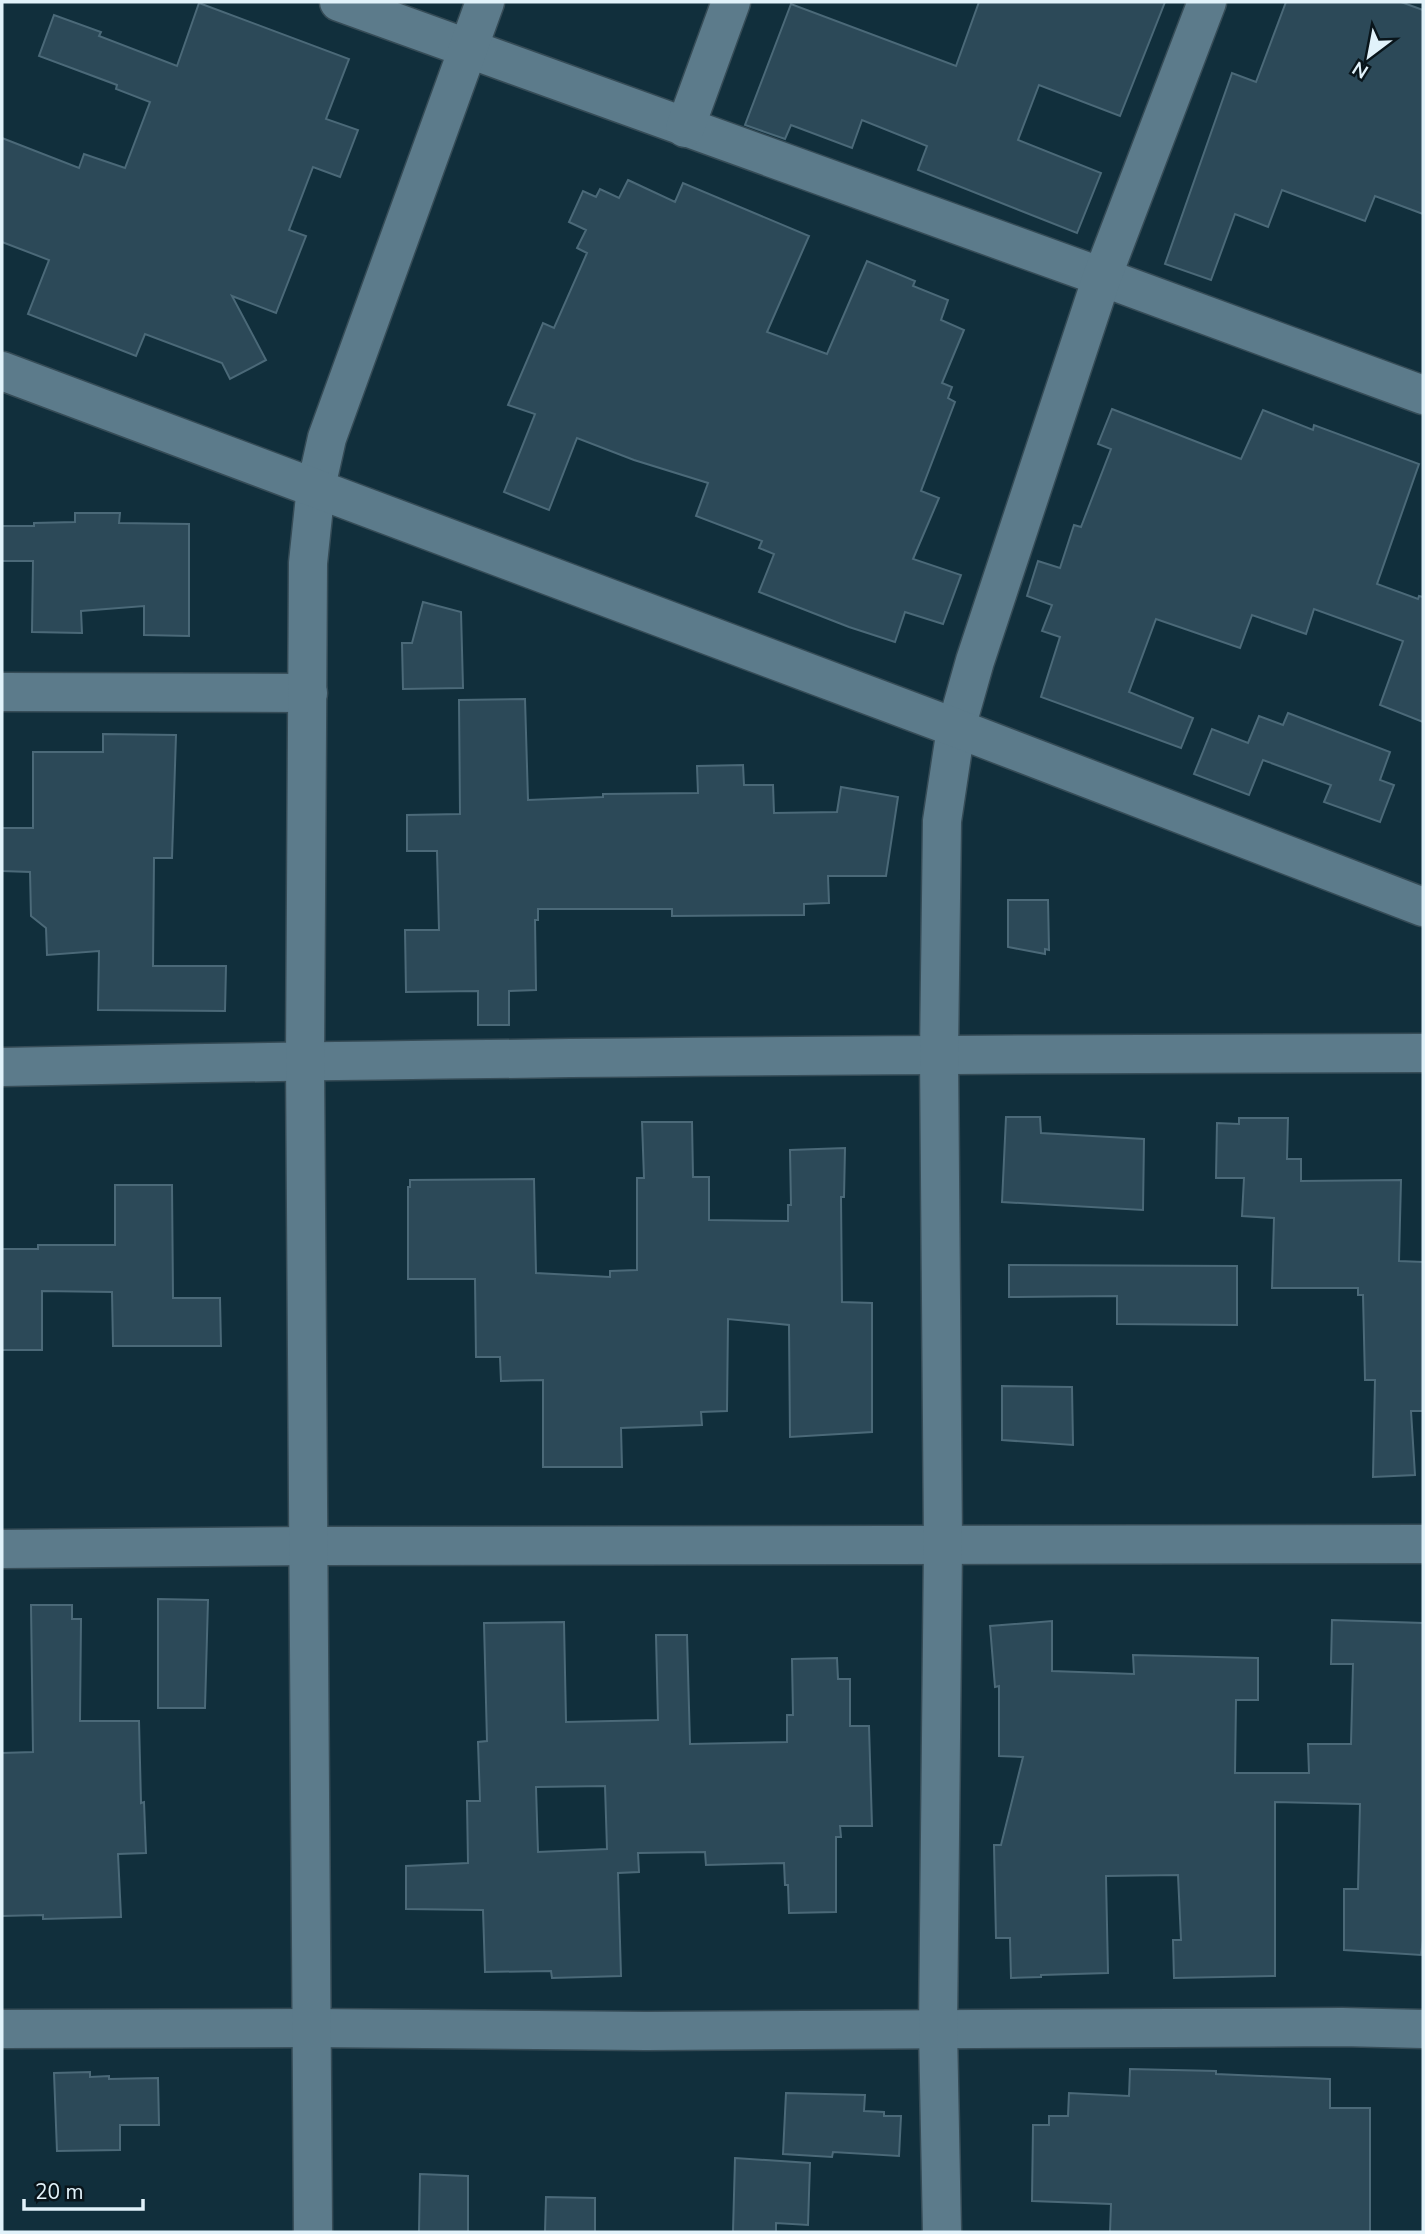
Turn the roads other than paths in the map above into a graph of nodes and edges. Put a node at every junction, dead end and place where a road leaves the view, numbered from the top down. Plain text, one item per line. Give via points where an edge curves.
1 (339, 2) edge
2 (485, 2) edge
3 (731, 2) edge
4 (1207, 2) edge
5 (467, 49) junction
6 (685, 128) junction
7 (1102, 277) junction
8 (2, 371) edge
9 (1423, 395) edge
10 (316, 487) junction
11 (2, 692) edge
12 (308, 693) junction
13 (956, 727) junction
14 (1423, 906) edge
15 (1423, 1053) edge
16 (939, 1054) junction
17 (305, 1061) junction
18 (2, 1067) edge
19 (943, 1544) junction
20 (1423, 1544) edge
21 (309, 1546) junction
22 (2, 1549) edge
23 (312, 2028) junction
24 (2, 2029) edge
25 (1423, 2029) edge
26 (938, 2030) junction
27 (313, 2232) edge
28 (943, 2232) edge

1 - 5 street
2 - 5 street
3 - 6 street
4 - 7 street
5 - 6 street
5 - 10 street via 327,439
6 - 7 street
7 - 9 street
7 - 13 street
8 - 10 street
10 - 12 street via 308,563
10 - 13 street
11 - 12 street
12 - 17 street
13 - 14 street
13 - 16 street via 942,821
15 - 16 street
16 - 17 street
16 - 19 street
17 - 18 street
17 - 21 street
19 - 20 street
19 - 21 street
19 - 26 street
21 - 22 street
21 - 23 street
23 - 24 street
23 - 26 street
23 - 27 street
25 - 26 street
26 - 28 street

